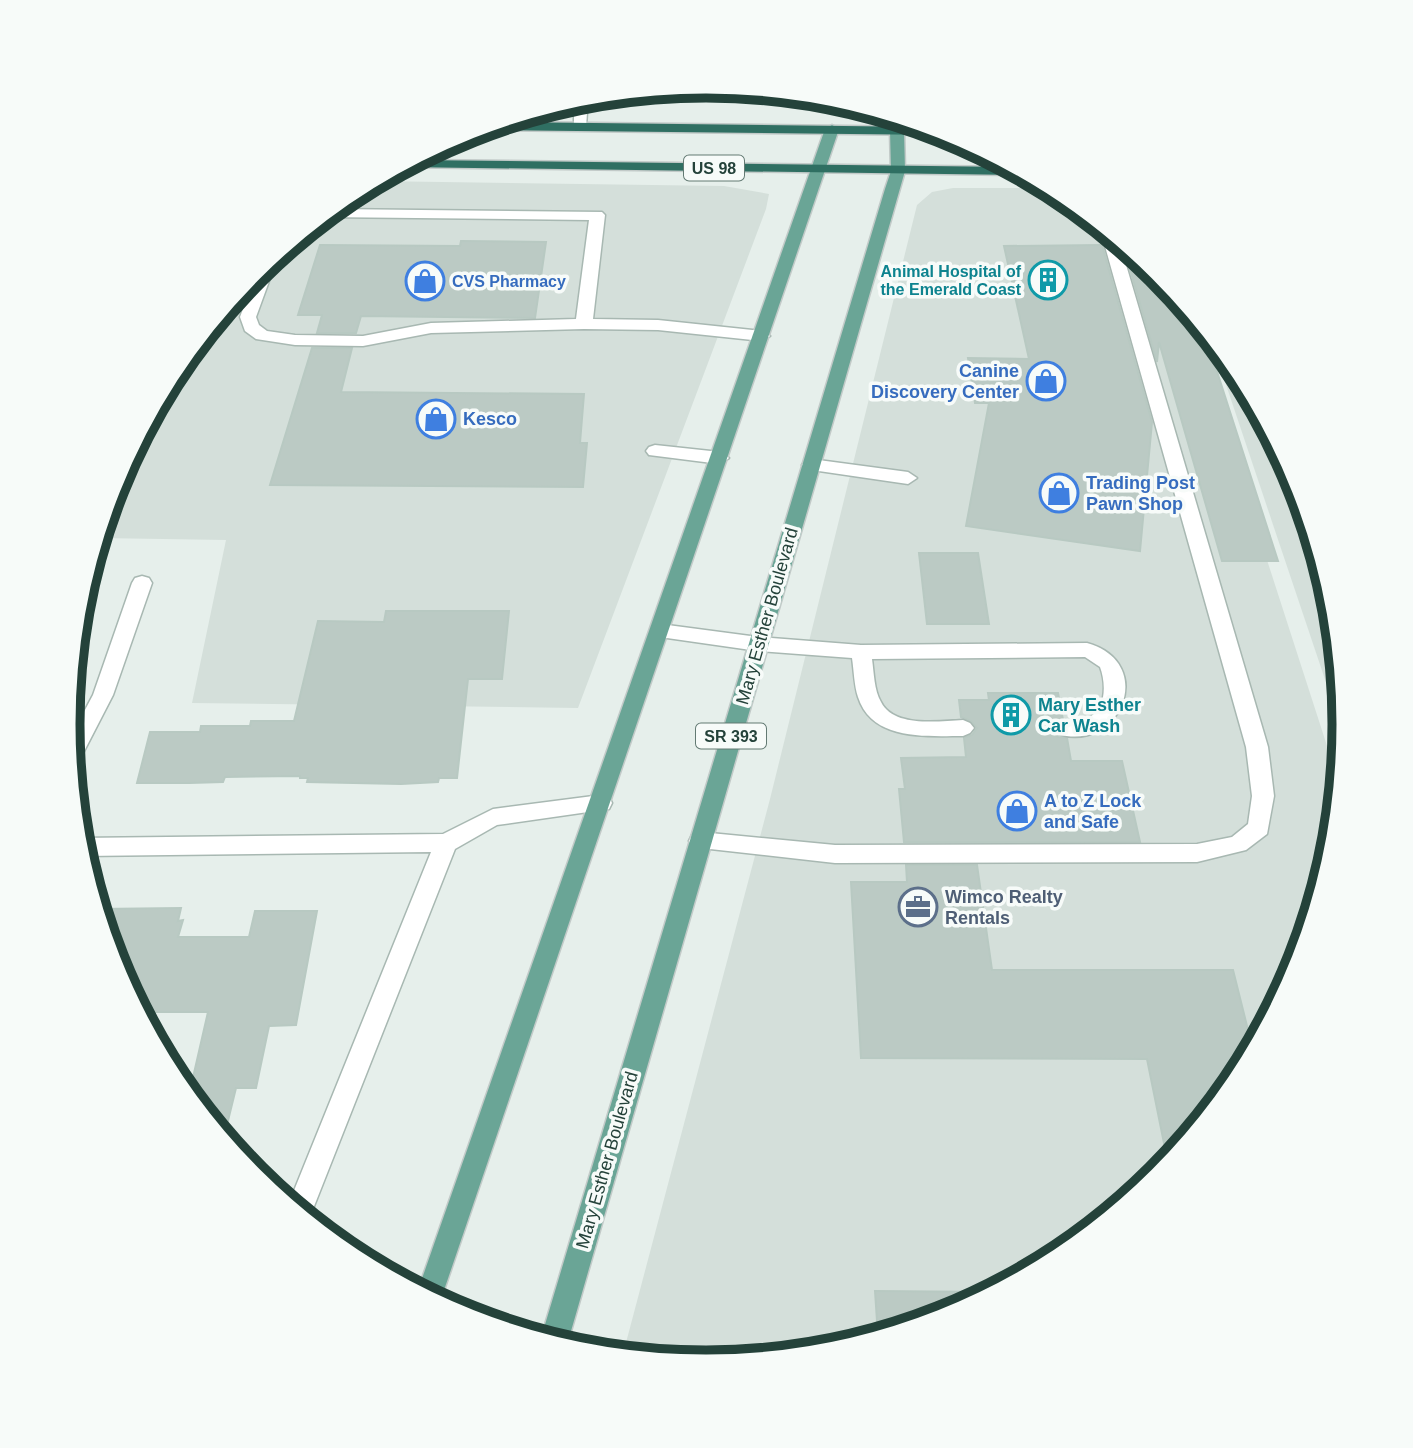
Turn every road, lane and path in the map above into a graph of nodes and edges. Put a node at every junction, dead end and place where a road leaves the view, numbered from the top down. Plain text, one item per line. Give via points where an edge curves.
1 (580, 111) edge
2 (520, 126) edge
3 (579, 127) junction
4 (832, 129) junction
5 (897, 130) junction
6 (905, 130) edge
7 (428, 164) edge
8 (820, 169) junction
9 (898, 170) junction
10 (1000, 172) edge
11 (344, 214) edge
12 (1114, 249) edge
13 (259, 286) edge
14 (584, 324) junction
15 (762, 336) junction
16 (655, 451) dead end
17 (720, 457) junction
18 (811, 465) junction
19 (908, 478) dead end
20 (142, 583) dead end
21 (660, 631) junction
22 (758, 644) junction
23 (861, 652) junction
24 (962, 728) dead end
25 (1065, 729) dead end
26 (81, 737) edge
27 (601, 803) junction
28 (700, 841) junction
29 (446, 843) junction
30 (93, 847) edge
31 (303, 1202) edge
32 (432, 1286) edge
33 (557, 1332) edge

1 - 3 street
2 - 3 highway
3 - 4 highway
4 - 5 highway
4 - 8 main road
5 - 6 highway
5 - 9 main road, Mary Esther Boulevard / SR 393
7 - 8 highway, US 98
8 - 9 highway, US 98
8 - 15 main road
9 - 10 highway, US 98
9 - 18 main road, Mary Esther Boulevard / SR 393
11 - 14 street via 597,215
12 - 28 street via 1258,747 1263,796 1259,828 1238,844 1196,853 835,854
13 - 14 street via 248,317 251,327 262,335 295,340 363,341 431,328
14 - 15 street via 658,325
15 - 17 main road
16 - 17 street
17 - 21 main road
18 - 19 street
18 - 22 main road, Mary Esther Boulevard / SR 393
20 - 26 street via 103,695
21 - 22 street
21 - 27 main road
22 - 23 street
22 - 28 main road, Mary Esther Boulevard / SR 393
23 - 24 street via 869,701 879,717 929,728
23 - 25 street via 1087,650 1111,666 1113,703 1105,718 1087,727
27 - 29 street via 493,817
27 - 32 main road
28 - 33 main road, Mary Esther Boulevard / SR 393
29 - 30 street
29 - 31 street

